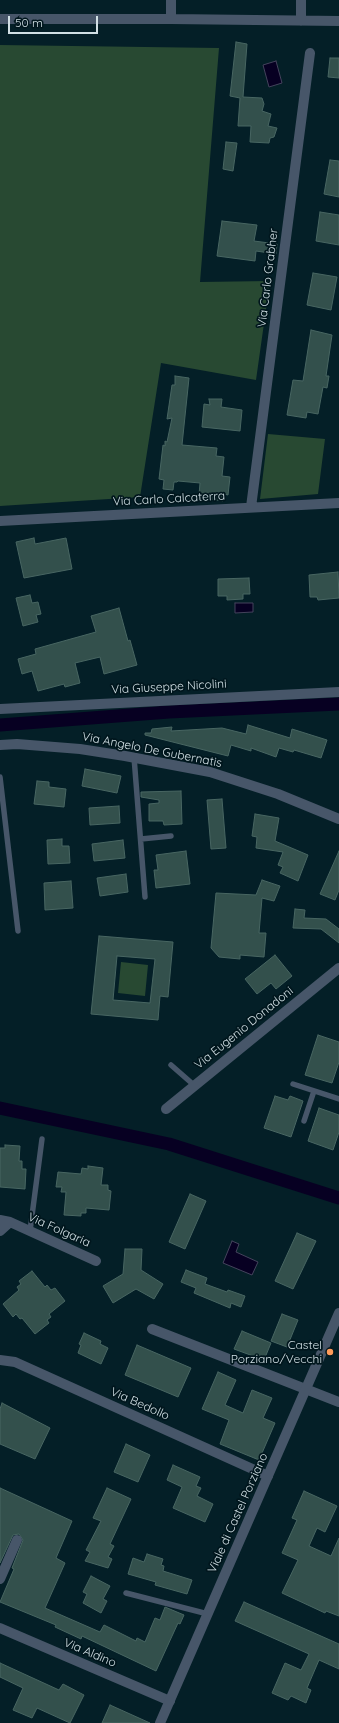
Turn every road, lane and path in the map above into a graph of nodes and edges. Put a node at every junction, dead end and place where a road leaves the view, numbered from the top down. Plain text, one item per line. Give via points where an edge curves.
1 (171, 0) edge
2 (301, 0) edge
3 (0, 19) edge
4 (171, 19) junction
5 (301, 21) junction
6 (339, 21) edge
7 (310, 52) dead end
8 (339, 503) edge
9 (252, 507) junction
10 (0, 521) edge
11 (339, 692) edge
12 (0, 709) edge
13 (0, 745) edge
14 (134, 757) junction
15 (0, 777) edge
16 (339, 819) edge
17 (171, 836) dead end
18 (141, 839) junction
19 (145, 897) dead end
20 (18, 931) dead end
21 (339, 968) edge
22 (171, 1065) dead end
23 (293, 1084) dead end
24 (195, 1086) junction
25 (314, 1091) junction
26 (339, 1099) edge
27 (166, 1109) dead end
28 (304, 1121) dead end
29 (42, 1139) dead end
30 (0, 1220) edge
31 (10, 1222) junction
32 (0, 1231) edge
33 (30, 1231) junction
34 (96, 1261) dead end
35 (339, 1313) edge
36 (152, 1329) dead end
37 (0, 1360) edge
38 (306, 1390) junction
39 (339, 1402) edge
40 (268, 1476) junction
41 (17, 1540) dead end
42 (0, 1579) edge
43 (126, 1593) dead end
44 (208, 1614) junction
45 (0, 1628) edge
46 (170, 1701) junction
47 (160, 1723) edge

1 - 4 street
2 - 5 street
3 - 4 street
4 - 5 street
5 - 6 street
7 - 9 street, Via Carlo Grabher
8 - 9 street, Via Carlo Calcaterra
9 - 10 street, Via Carlo Calcaterra
11 - 12 street, Via Giuseppe Nicolini
13 - 14 street, Via Angelo De Gubernatis via 80,749
14 - 16 street, Via Angelo De Gubernatis via 210,772 278,794
14 - 18 lane
15 - 20 lane
17 - 18 lane
18 - 19 lane
21 - 24 street, Via Eugenio Donadoni
22 - 24 lane
23 - 25 lane
24 - 27 street, Via Eugenio Donadoni
25 - 26 lane
25 - 28 lane
29 - 33 lane
30 - 31 street, Via Folgaria
31 - 32 street, Via Folgaria
31 - 33 street, Via Folgaria
33 - 34 street, Via Folgaria
35 - 38 street, Viale di Castel Porziano
36 - 38 street
37 - 40 street, Via Bedollo via 15,1362
38 - 39 street
38 - 40 street, Viale di Castel Porziano
40 - 44 street, Viale di Castel Porziano
41 - 42 street
43 - 44 lane
44 - 46 street, Viale di Castel Porziano
45 - 46 street, Via Aldino
46 - 47 street, Viale di Castel Porziano

